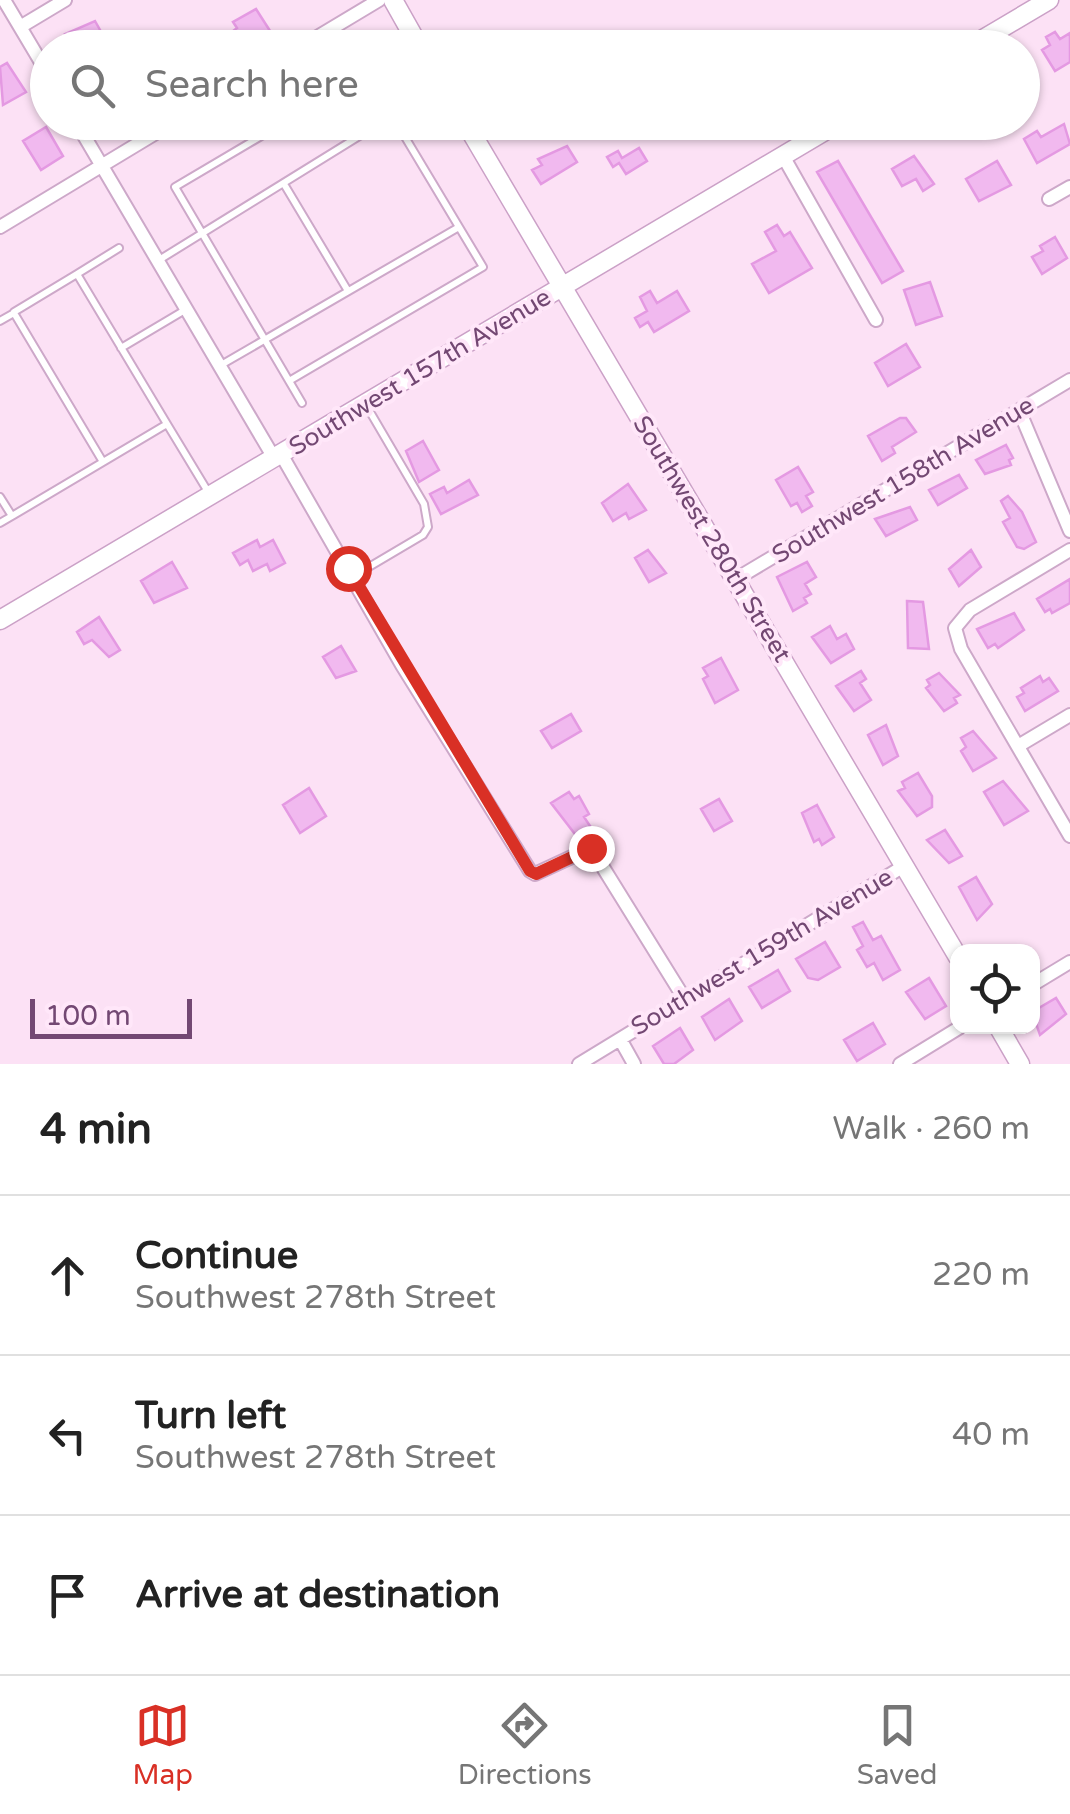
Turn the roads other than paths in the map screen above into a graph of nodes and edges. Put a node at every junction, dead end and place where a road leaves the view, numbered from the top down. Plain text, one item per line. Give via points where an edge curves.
1 (4, 0) edge
2 (65, 0) edge
3 (379, 0) edge
4 (393, 0) edge
5 (1049, 0) edge
6 (20, 27) junction
7 (329, 30) edge
8 (410, 30) edge
9 (998, 30) edge
10 (30, 44) edge
11 (87, 140) edge
12 (145, 140) edge
13 (254, 140) edge
14 (354, 140) edge
15 (407, 140) edge
16 (475, 140) edge
17 (810, 140) edge
18 (783, 156) junction
19 (102, 166) junction
20 (284, 184) junction
21 (1070, 186) edge
22 (1049, 199) dead end
23 (0, 226) edge
24 (459, 226) junction
25 (202, 235) junction
26 (119, 248) dead end
27 (158, 261) junction
28 (76, 274) junction
29 (562, 286) junction
30 (348, 291) junction
31 (186, 309) junction
32 (14, 313) junction
33 (876, 320) dead end
34 (0, 321) edge
35 (265, 340) junction
36 (122, 348) junction
37 (220, 366) junction
38 (1070, 380) edge
39 (289, 382) junction
40 (302, 404) dead end
41 (365, 404) junction
42 (1020, 410) junction
43 (167, 424) junction
44 (278, 456) junction
45 (104, 462) junction
46 (210, 496) junction
47 (0, 497) edge
48 (12, 516) junction
49 (0, 524) edge
50 (1070, 531) edge
51 (1070, 550) edge
52 (352, 576) junction
53 (736, 579) junction
54 (0, 620) edge
55 (1070, 715) edge
56 (1018, 746) junction
57 (1070, 836) edge
58 (904, 866) junction
59 (950, 944) edge
60 (1070, 962) edge
61 (1040, 979) edge
62 (684, 998) junction
63 (950, 1033) edge
64 (1003, 1034) edge
65 (620, 1039) junction
66 (579, 1064) edge
67 (634, 1064) edge
68 (900, 1064) edge
69 (1020, 1064) edge

1 - 6 street
2 - 6 street
3 - 7 street
4 - 8 street
5 - 9 street
6 - 10 street
11 - 19 street
12 - 19 street
13 - 25 lane via 174,187
14 - 20 lane
15 - 24 lane
16 - 29 street, Southwest 280th Street
17 - 18 street, Southwest 157th Avenue
18 - 29 street, Southwest 157th Avenue
18 - 33 street
19 - 23 street
19 - 27 street
20 - 25 lane
20 - 30 lane
21 - 22 street
24 - 30 lane
24 - 39 lane via 484,267
25 - 27 lane
25 - 35 lane
26 - 28 lane
27 - 31 street
28 - 32 lane
28 - 36 lane
29 - 41 street, Southwest 157th Avenue
29 - 53 street, Southwest 280th Street
30 - 35 lane
31 - 36 lane
31 - 37 street
32 - 34 lane
32 - 45 lane
35 - 37 lane
35 - 39 lane
36 - 43 lane
37 - 44 street
38 - 42 street, Southwest 158th Avenue
39 - 40 lane
41 - 44 street, Southwest 157th Avenue
41 - 52 lane via 424,504 428,527
42 - 50 street
42 - 53 street, Southwest 158th Avenue
43 - 45 lane
43 - 46 lane
44 - 46 street, Southwest 157th Avenue
44 - 52 street
45 - 48 lane
46 - 54 street, Southwest 157th Avenue
47 - 48 lane
48 - 49 lane
51 - 56 street via 970,610 955,628
52 - 62 street via 530,871 591,848
53 - 58 street, Southwest 280th Street
55 - 56 street
56 - 57 street
58 - 59 street, Southwest 280th Street
58 - 62 street, Southwest 159th Avenue
60 - 61 street
62 - 65 street, Southwest 159th Avenue
63 - 68 street
64 - 69 street
65 - 66 street, Southwest 159th Avenue
65 - 67 street

